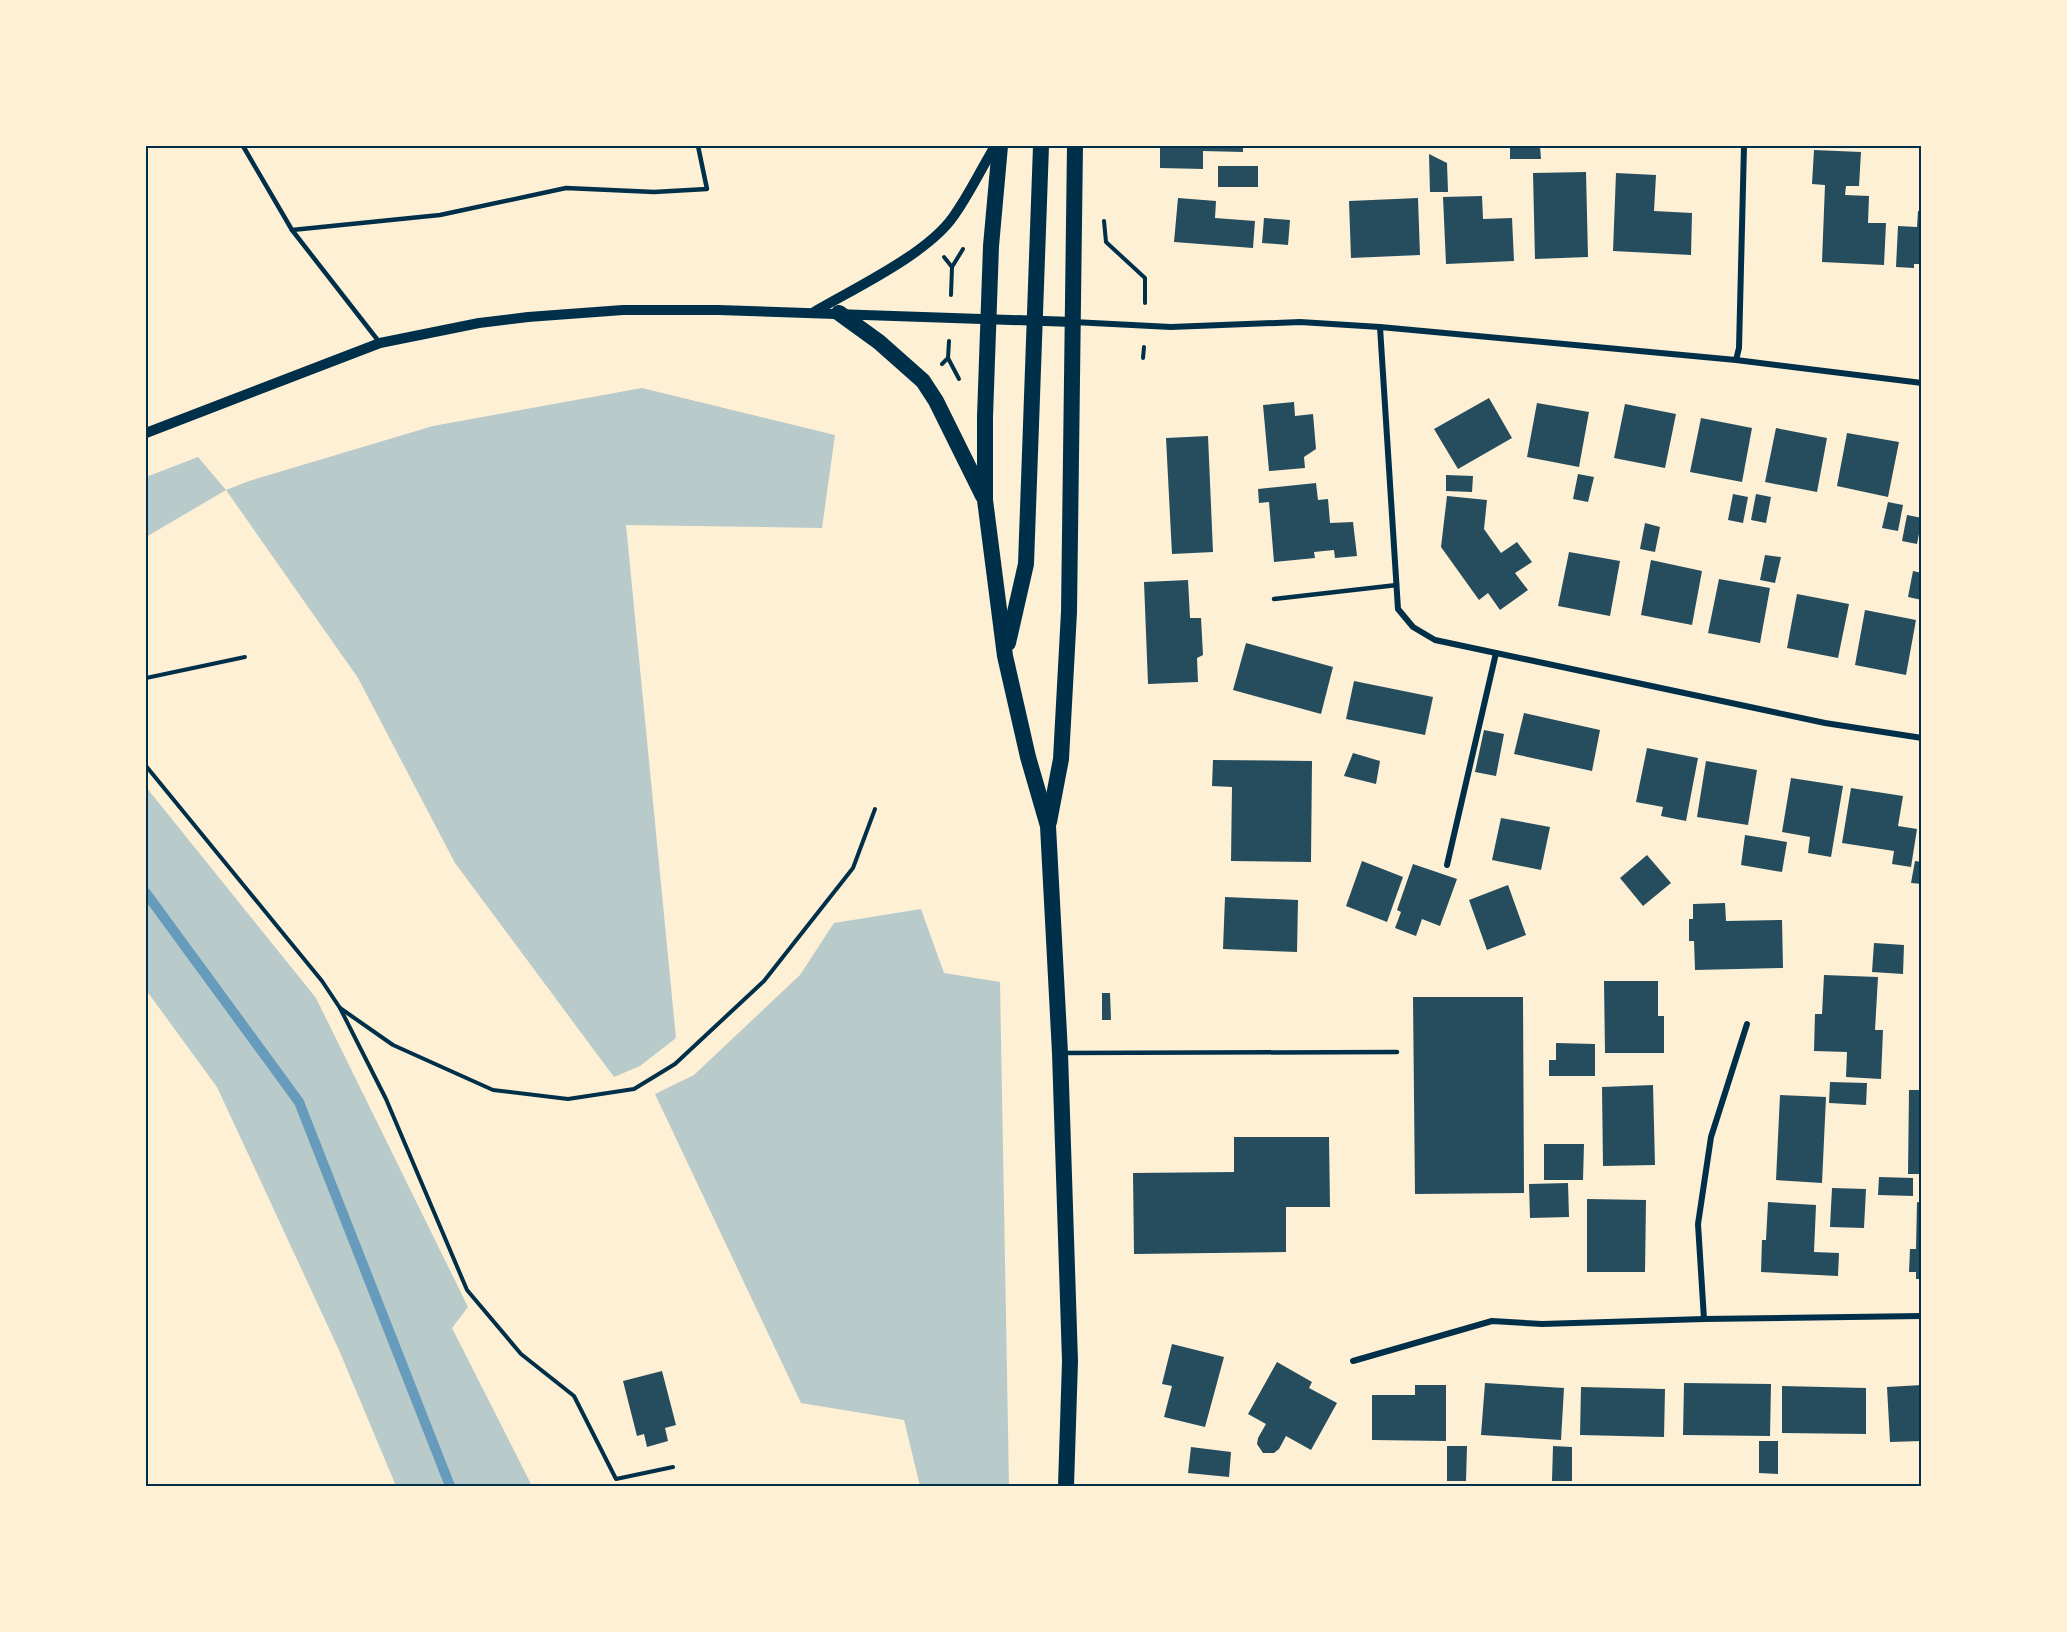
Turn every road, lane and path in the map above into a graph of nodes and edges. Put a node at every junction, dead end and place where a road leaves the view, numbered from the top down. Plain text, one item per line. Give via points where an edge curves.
1 (243, 146) edge
2 (698, 146) edge
3 (995, 146) edge
4 (1000, 146) edge
5 (1041, 146) edge
6 (1075, 146) edge
7 (1744, 146) edge
8 (1104, 212) dead end
9 (292, 231) junction
10 (1145, 278) dead end
11 (814, 313) junction
12 (839, 313) junction
13 (988, 318) junction
14 (1034, 320) junction
15 (1072, 322) junction
16 (1380, 327) junction
17 (380, 343) junction
18 (1736, 360) junction
19 (1922, 383) edge
20 (146, 433) edge
21 (985, 500) junction
22 (1397, 585) junction
23 (1274, 599) dead end
24 (1496, 653) junction
25 (1005, 656) junction
26 (245, 657) dead end
27 (146, 678) edge
28 (1922, 738) edge
29 (146, 766) edge
30 (875, 809) dead end
31 (1048, 826) junction
32 (1447, 865) dead end
33 (340, 1008) junction
34 (1747, 1024) dead end
35 (1397, 1052) dead end
36 (1060, 1053) junction
37 (1922, 1316) edge
38 (1704, 1319) junction
39 (1353, 1361) dead end
40 (673, 1467) dead end
41 (1066, 1486) edge

1 - 9 lane
2 - 9 lane via 707,189 654,192 566,188 440,215
3 - 11 street via 953,218 931,241
4 - 13 highway
5 - 14 highway
6 - 15 highway
7 - 18 street
8 - 10 path via 1106,242
9 - 17 lane
11 - 12 street
11 - 17 street via 593,312 479,323
12 - 13 street
12 - 21 highway via 923,381
13 - 14 street
13 - 21 highway
14 - 15 street
14 - 25 highway via 1026,564
15 - 16 street via 1171,327 1300,322
15 - 31 highway via 1068,635 1061,759
16 - 18 street
16 - 22 street
17 - 20 street
18 - 19 street
21 - 25 highway
22 - 23 lane
22 - 24 street via 1398,609 1413,627 1435,640
24 - 28 street via 1825,723
24 - 32 street
25 - 31 highway
26 - 27 path
29 - 33 path
30 - 33 path via 853,868 765,981 675,1064 634,1089 568,1099 493,1090 393,1045
31 - 36 highway
33 - 40 path via 386,1099 467,1290 521,1354 574,1396 616,1479
34 - 38 street via 1711,1137 1698,1224
35 - 36 lane
36 - 41 highway via 1070,1361
37 - 38 street
38 - 39 street via 1542,1324 1492,1321

